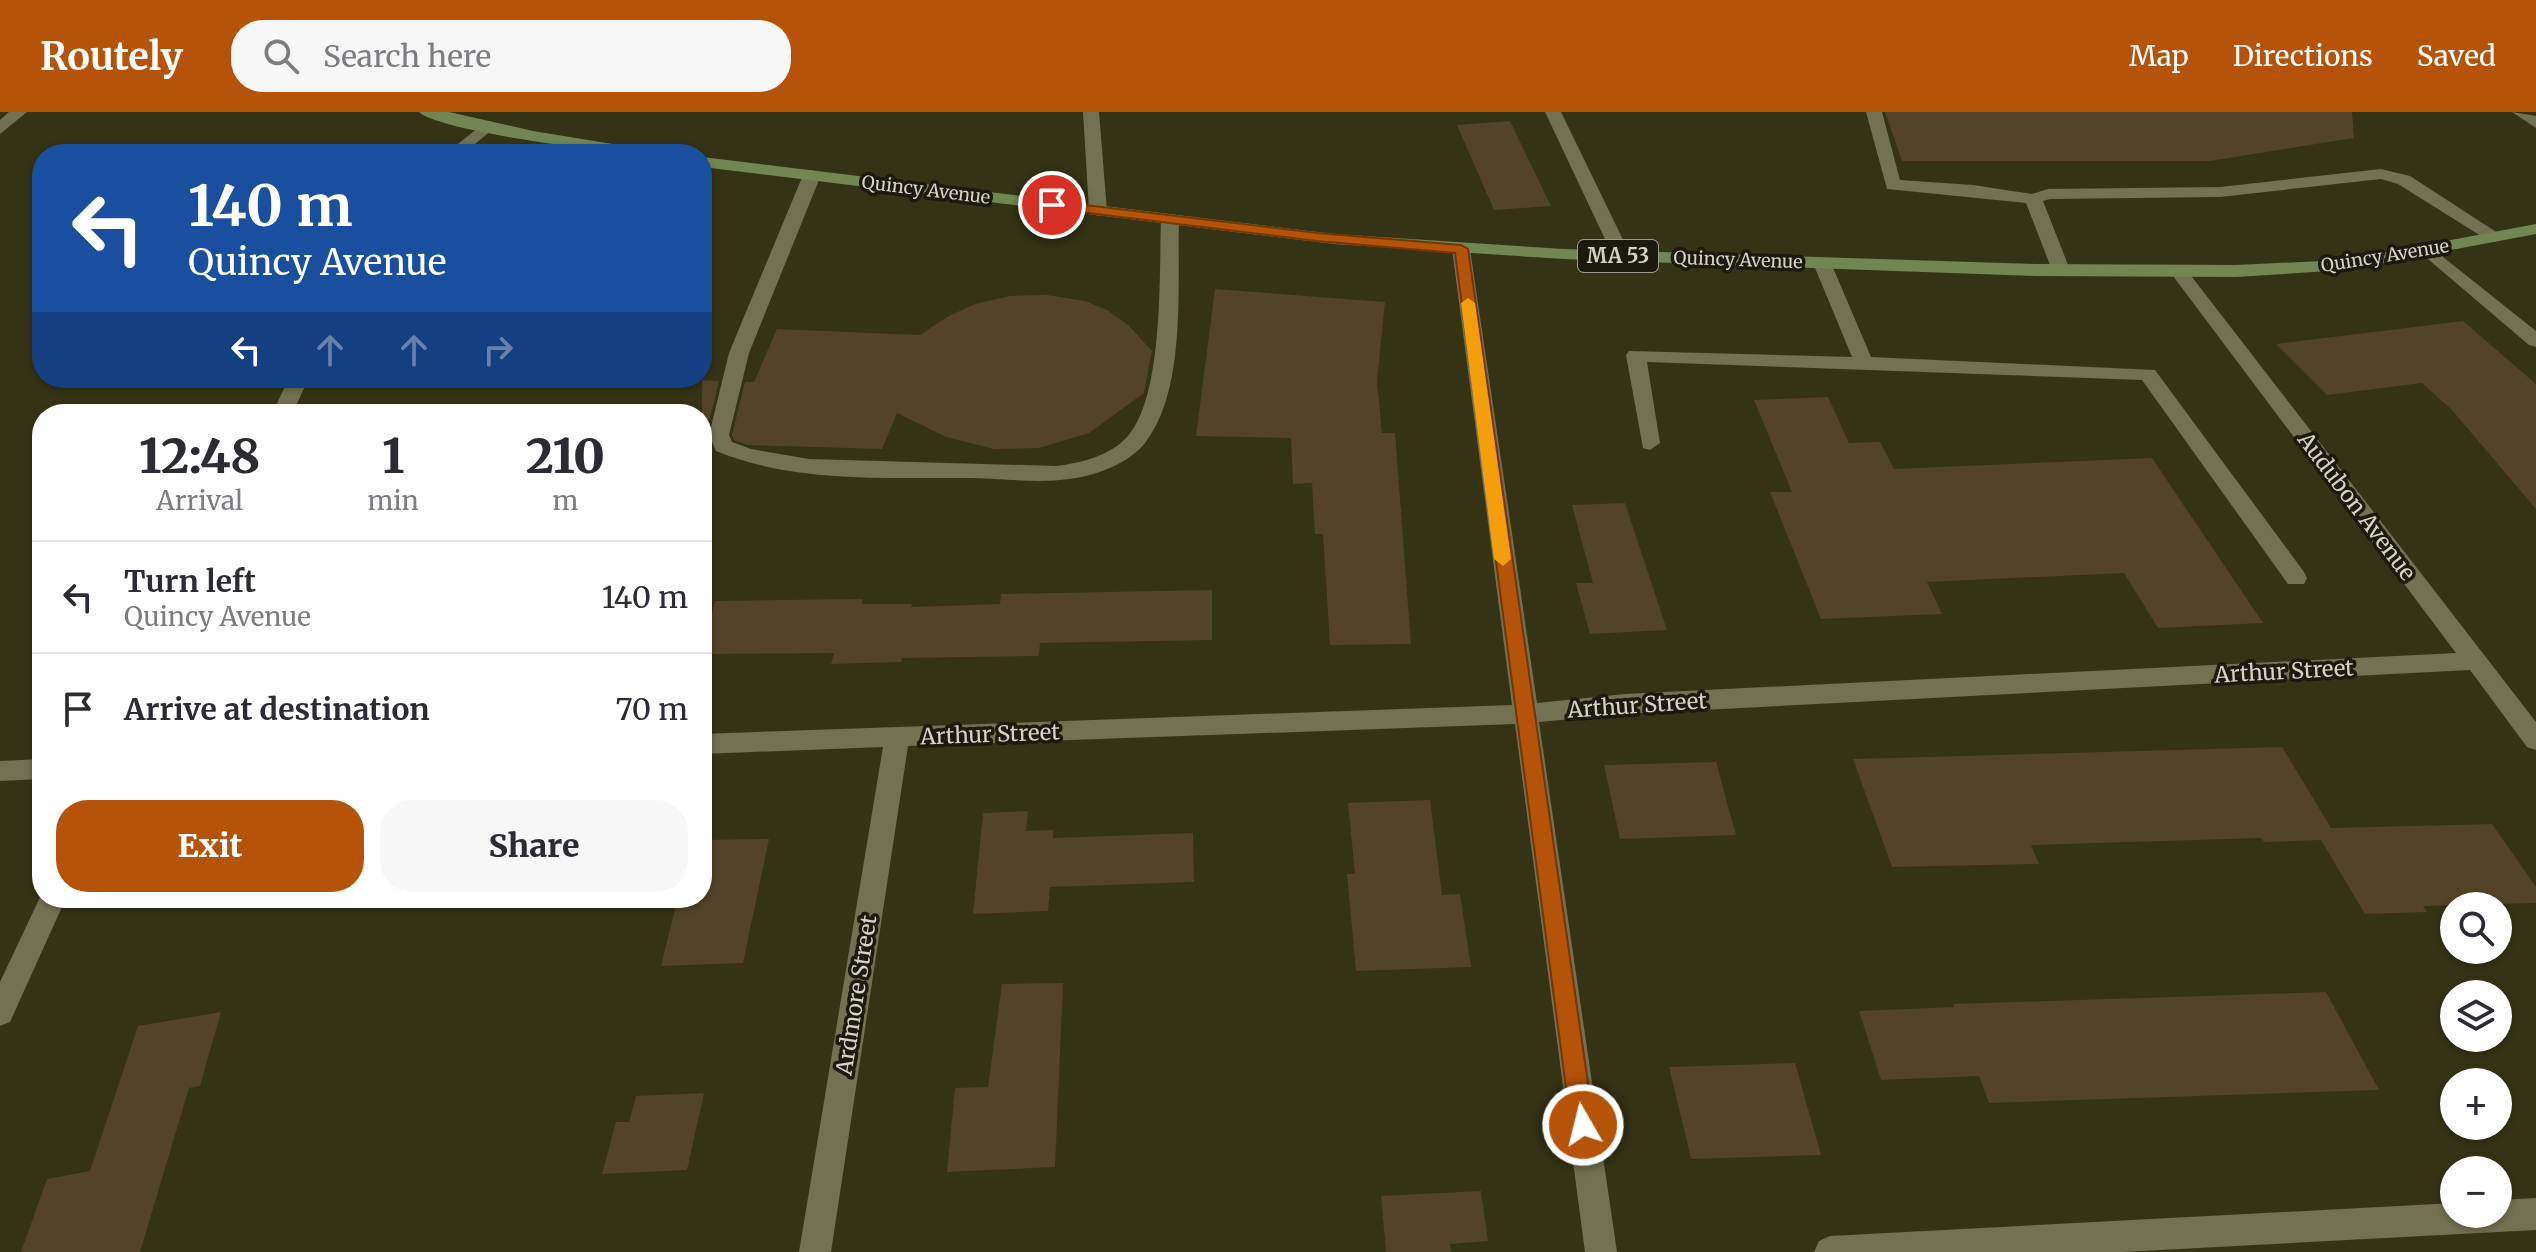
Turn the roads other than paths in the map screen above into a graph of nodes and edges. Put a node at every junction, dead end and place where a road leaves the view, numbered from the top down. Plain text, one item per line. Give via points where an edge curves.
1 (19, 112) edge
2 (427, 112) edge
3 (1091, 112) edge
4 (1553, 112) edge
5 (1874, 112) edge
6 (2520, 112) edge
7 (2536, 123) edge
8 (487, 126) junction
9 (0, 129) edge
10 (465, 144) edge
11 (587, 144) edge
12 (712, 163) edge
13 (812, 175) junction
14 (2033, 199) junction
15 (1098, 211) junction
16 (1170, 219) junction
17 (2536, 229) edge
18 (2495, 237) junction
19 (1461, 249) junction
20 (2428, 250) junction
21 (1622, 256) junction
22 (1822, 263) junction
23 (2061, 270) junction
24 (2179, 272) junction
25 (2536, 341) edge
26 (1864, 363) junction
27 (1650, 443) dead end
28 (2296, 578) dead end
29 (2476, 661) junction
30 (1524, 714) junction
31 (897, 737) junction
32 (2536, 740) edge
33 (712, 744) edge
34 (32, 769) edge
35 (0, 771) edge
36 (48, 908) edge
37 (0, 1013) edge
38 (2536, 1214) edge
39 (815, 1252) edge
40 (1601, 1252) edge
41 (1830, 1252) edge

1 - 9 street
2 - 8 main road
3 - 15 street
4 - 21 street
5 - 14 street via 1893,185
6 - 7 street
8 - 10 street
8 - 11 main road
12 - 13 main road, Quincy Avenue / MA 53
13 - 15 main road, Quincy Avenue / MA 53
13 - 16 street via 739,353 719,435 723,446 759,461 1067,472 1102,464 1137,439 1155,402 1163,364
14 - 18 street via 2048,194 2220,192 2381,174 2404,180
14 - 23 street
15 - 16 main road, Quincy Avenue / MA 53
16 - 19 main road, Quincy Avenue / MA 53
17 - 18 main road, Quincy Avenue / MA 53
18 - 20 main road, Quincy Avenue / MA 53
19 - 21 main road, Quincy Avenue / MA 53
19 - 30 street
20 - 24 main road, Quincy Avenue / MA 53 via 2311,268
20 - 25 street
21 - 22 main road, Quincy Avenue / MA 53
22 - 23 main road, Quincy Avenue / MA 53
22 - 26 street
23 - 24 main road, Quincy Avenue / MA 53
24 - 29 street, Audubon Avenue
26 - 27 street via 1636,355
26 - 28 street via 2148,374
29 - 30 street, Arthur Street via 1625,704
29 - 32 street, Audubon Avenue
30 - 31 street, Arthur Street
30 - 40 street
31 - 33 street, Arthur Street
31 - 39 street, Ardmore Street
34 - 35 street
36 - 37 street
38 - 41 street

